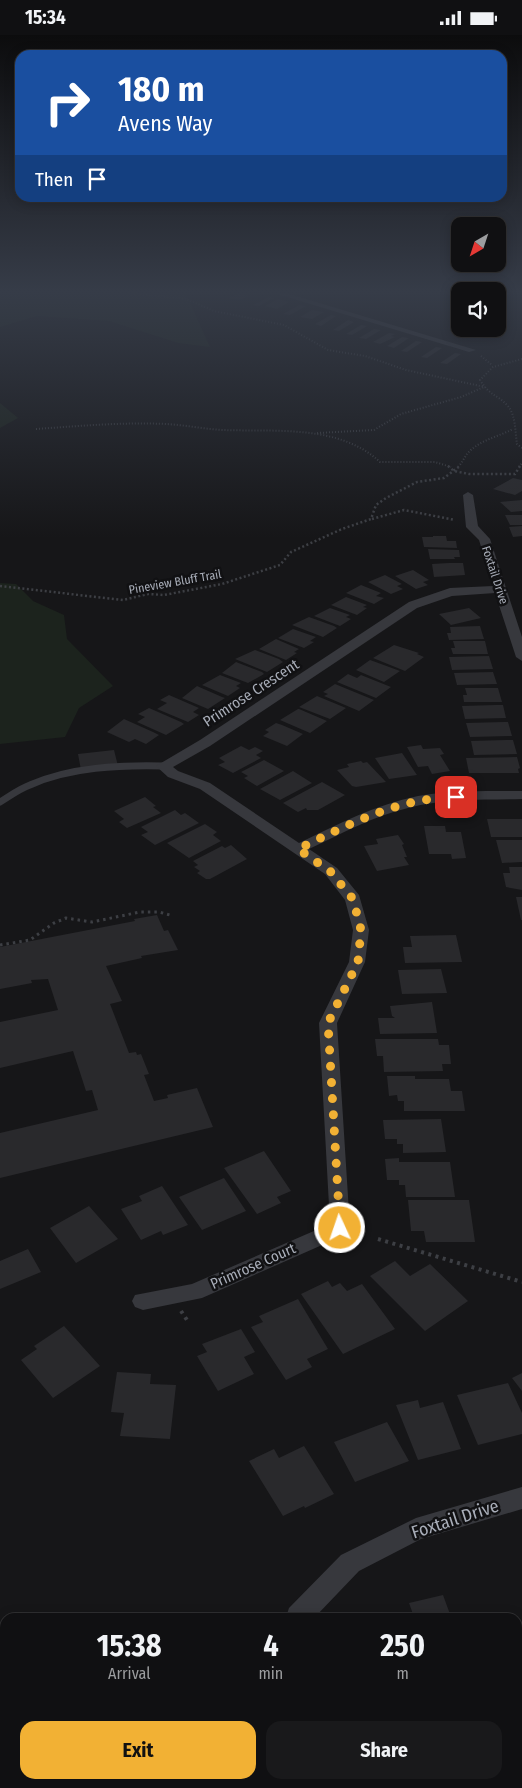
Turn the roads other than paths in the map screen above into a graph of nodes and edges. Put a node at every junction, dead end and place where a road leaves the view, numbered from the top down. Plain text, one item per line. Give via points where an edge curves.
1 (468, 495) dead end
2 (500, 589) junction
3 (522, 657) edge
4 (163, 766) junction
5 (522, 795) edge
6 (0, 802) edge
7 (298, 849) junction
8 (143, 1301) dead end
9 (522, 1498) edge
10 (302, 1613) edge

1 - 2 street, Foxtail Drive via 472,523 484,539
2 - 3 street, Foxtail Drive
2 - 4 street, Primrose Crescent via 450,591 413,605 205,743
4 - 6 lane via 147,765 51,778 28,786
4 - 7 street via 173,774 205,786
5 - 7 street via 440,797 403,804 367,816
7 - 8 street, Primrose Court via 330,871 353,899 361,930 358,962 328,1023 340,1228 195,1292
9 - 10 street, Foxtail Drive via 416,1529 350,1563

